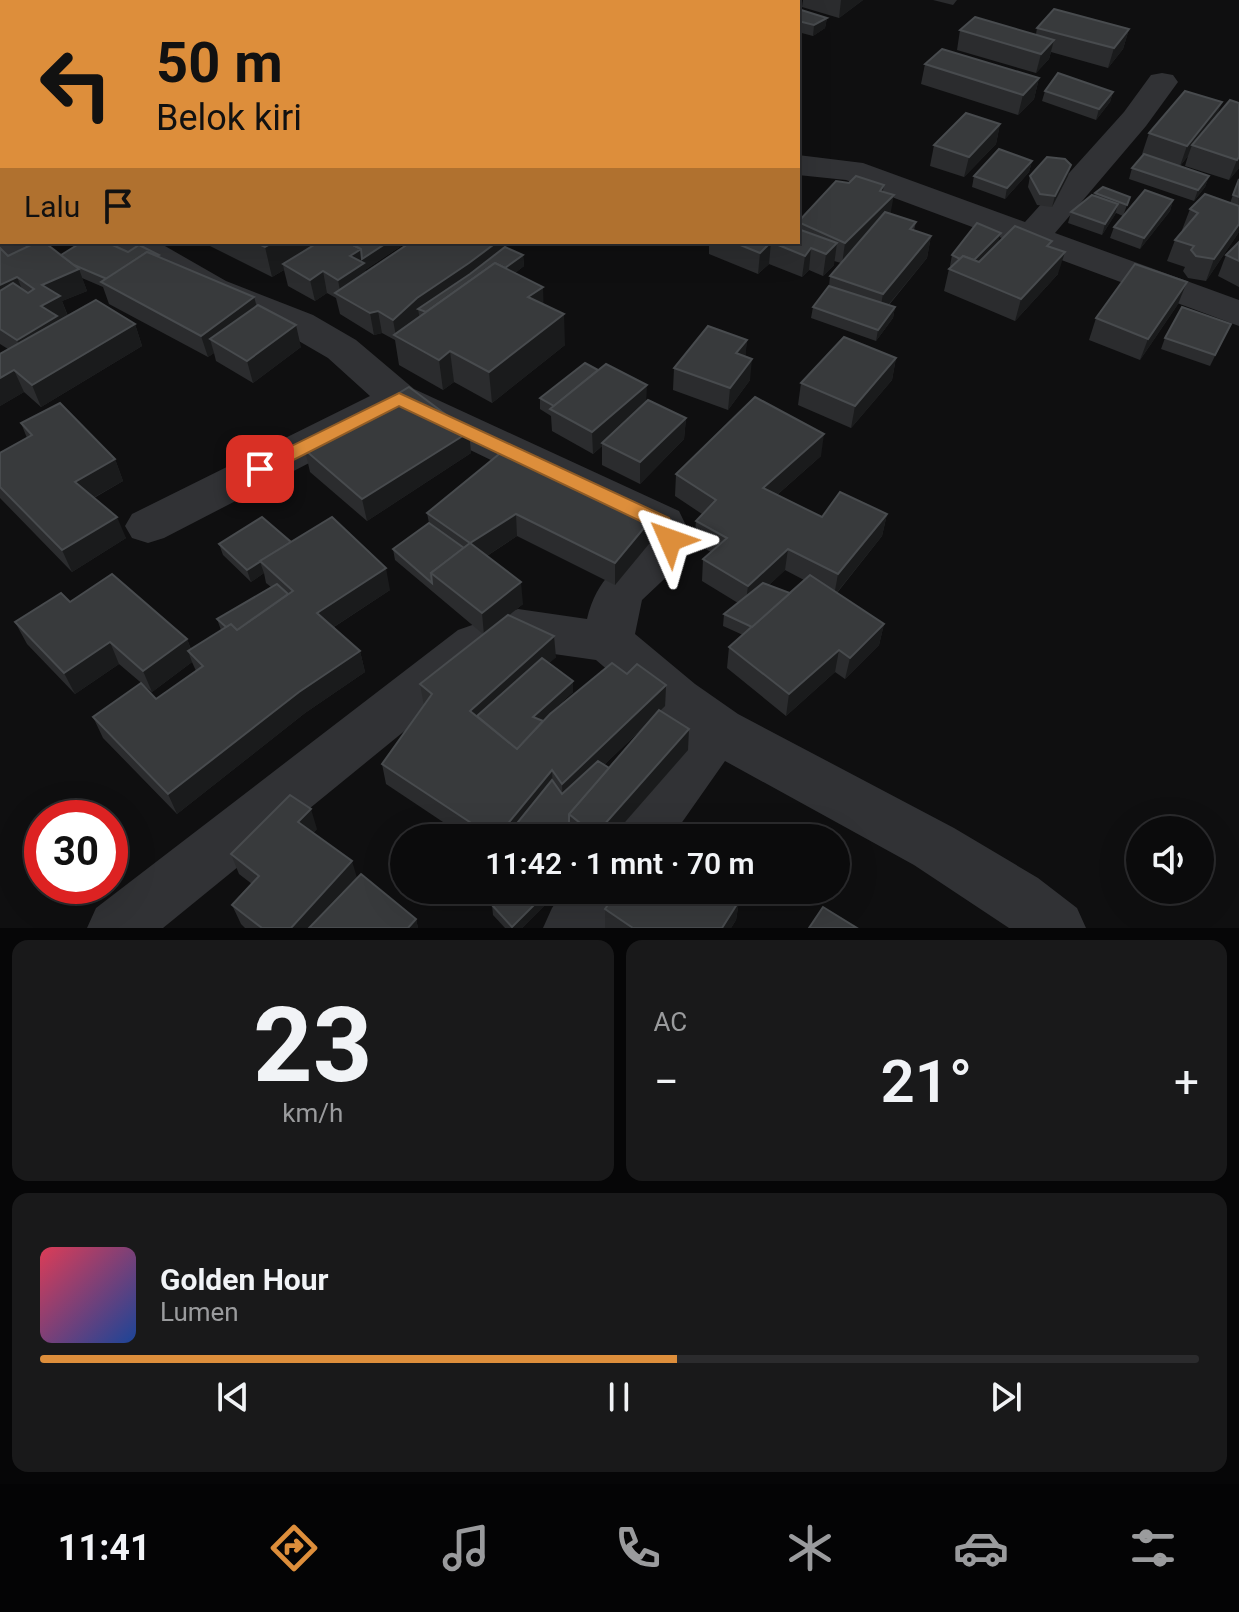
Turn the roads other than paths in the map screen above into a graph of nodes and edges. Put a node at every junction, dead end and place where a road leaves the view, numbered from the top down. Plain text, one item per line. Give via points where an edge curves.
1 (1162, 82) dead end
2 (800, 165) edge
3 (1031, 238) junction
4 (23, 244) edge
5 (134, 244) edge
6 (0, 255) edge
7 (1239, 314) edge
8 (399, 399) junction
9 (148, 526) dead end
10 (609, 642) junction
11 (717, 730) junction
12 (648, 824) edge
13 (590, 904) edge
14 (117, 928) edge
15 (573, 928) edge
16 (1056, 928) edge

1 - 3 street
2 - 3 street via 851,170
3 - 7 street
4 - 6 street
5 - 8 street via 213,289 299,324 342,349
8 - 9 street
8 - 10 street via 663,523 669,532 666,549 625,586 615,605
10 - 11 street
10 - 14 street via 518,629 476,644
11 - 12 street
11 - 16 street via 978,871
13 - 15 street

